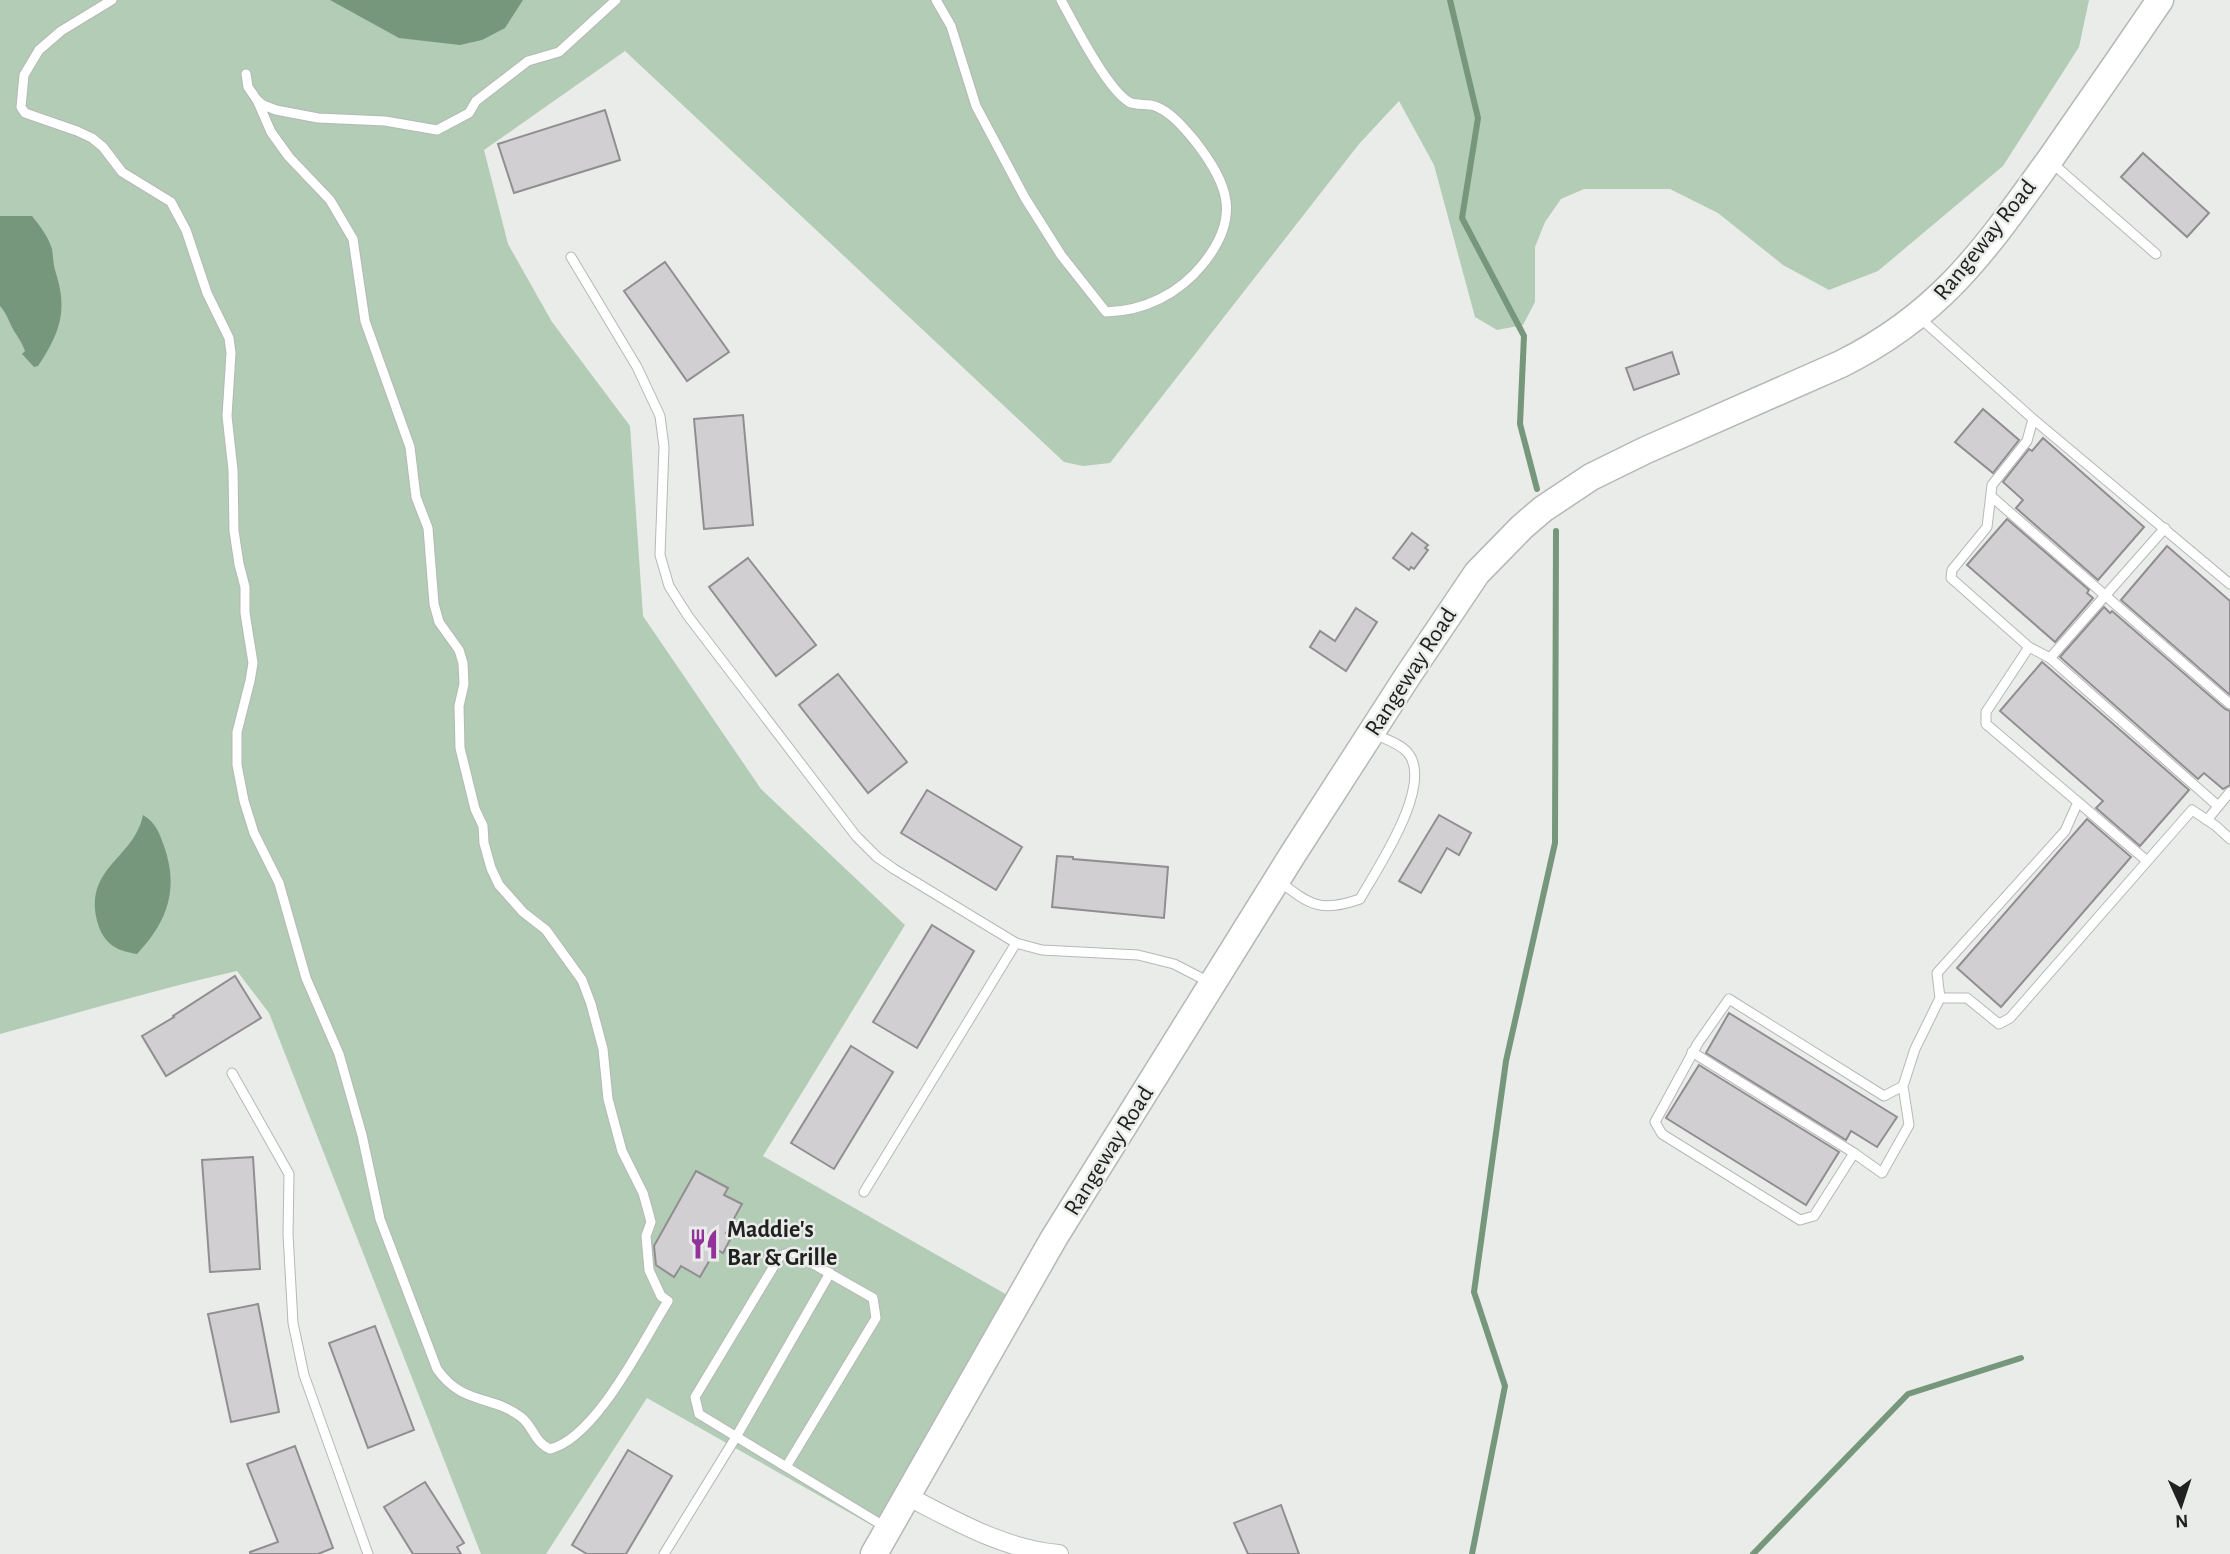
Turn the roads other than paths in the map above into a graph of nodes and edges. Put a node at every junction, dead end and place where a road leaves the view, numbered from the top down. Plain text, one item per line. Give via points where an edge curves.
1 (112, 0) edge
2 (616, 0) edge
3 (936, 0) edge
4 (1062, 0) edge
5 (2160, 0) edge
6 (246, 74) dead end
7 (257, 100) junction
8 (2049, 160) junction
9 (2156, 254) dead end
10 (571, 257) dead end
11 (1918, 317) junction
12 (2033, 419) junction
13 (1992, 497) junction
14 (2165, 528) junction
15 (2230, 584) edge
16 (2106, 596) junction
17 (2029, 647) junction
18 (2050, 658) junction
19 (2230, 704) edge
20 (1372, 732) junction
21 (2230, 792) edge
22 (2078, 802) junction
23 (2218, 806) junction
24 (2207, 820) junction
25 (2230, 839) edge
26 (2147, 862) junction
27 (1277, 880) junction
28 (1016, 943) junction
29 (1214, 984) junction
30 (1940, 998) junction
31 (1692, 1052) junction
32 (232, 1073) dead end
33 (1903, 1086) junction
34 (1854, 1153) junction
35 (864, 1192) dead end
36 (830, 1273) junction
37 (736, 1437) junction
38 (786, 1467) junction
39 (907, 1496) junction
40 (888, 1528) junction
41 (368, 1554) edge
42 (664, 1554) edge
43 (874, 1554) edge
44 (1059, 1554) edge

1 - 7 lane via 39,50 24,75 21,107 25,113 92,138 122,172 171,202 229,338 227,416 234,531 246,587 253,663 236,740 248,817 279,883 306,978 339,1054 380,1219 437,1368 466,1396 524,1419 550,1449 569,1441 595,1416 668,1301 649,1269 646,1236 651,1222 643,1193 622,1151 608,1099 603,1049 582,980 546,930 499,885 491,868 460,748 463,663 434,604 428,528 416,497 410,447 365,321 353,239 330,200 271,132
2 - 7 lane via 559,52 528,61 476,101 469,113 437,130 385,121 318,118 276,110
3 - 4 lane via 951,26 976,106 1048,236 1106,312 1127,311 1162,299 1192,277 1212,253 1227,207 1221,178 1181,124 1155,106 1130,102 1113,85
5 - 8 street, Rangeway Road
6 - 7 lane
8 - 9 lane
8 - 11 street, Rangeway Road via 1962,275
10 - 28 lane via 637,367 660,416 664,447 660,555 677,601 856,836 894,869
11 - 12 lane
11 - 20 street, Rangeway Road via 1870,350 1646,450 1591,477 1543,509 1478,573
12 - 13 lane via 2027,441 1992,485
12 - 14 lane
13 - 16 lane
13 - 17 lane via 1987,527 1952,570 1951,578
14 - 15 lane
14 - 16 lane
16 - 18 lane
16 - 19 lane
17 - 18 lane
17 - 22 lane via 1986,712 1986,724
18 - 23 lane
20 - 27 street, Rangeway Road
20 - 27 lane via 1407,751 1417,769 1414,793 1402,823 1360,899 1336,908 1307,902
21 - 23 lane
22 - 26 lane
22 - 30 lane via 2065,831 1937,973
23 - 24 lane
24 - 25 lane
24 - 26 lane via 2192,810
26 - 30 lane via 2010,1018 1999,1024 1967,998
27 - 29 street, Rangeway Road
28 - 29 lane via 1042,950 1138,955 1174,964
28 - 35 lane
29 - 39 street, Rangeway Road via 1054,1238
30 - 33 lane
31 - 33 lane via 1729,999 1884,1096
31 - 34 lane
31 - 34 lane via 1655,1122 1661,1134 1800,1220 1814,1216
32 - 41 lane via 289,1174 293,1322 304,1375
33 - 34 lane via 1909,1125 1882,1173
36 - 37 lane
36 - 37 lane via 792,1252 779,1256 695,1397 699,1415
36 - 38 lane via 873,1298 876,1318
37 - 38 lane
37 - 42 lane
38 - 40 lane
39 - 40 street, Rangeway Road
39 - 44 street via 988,1537
40 - 43 street, Rangeway Road

